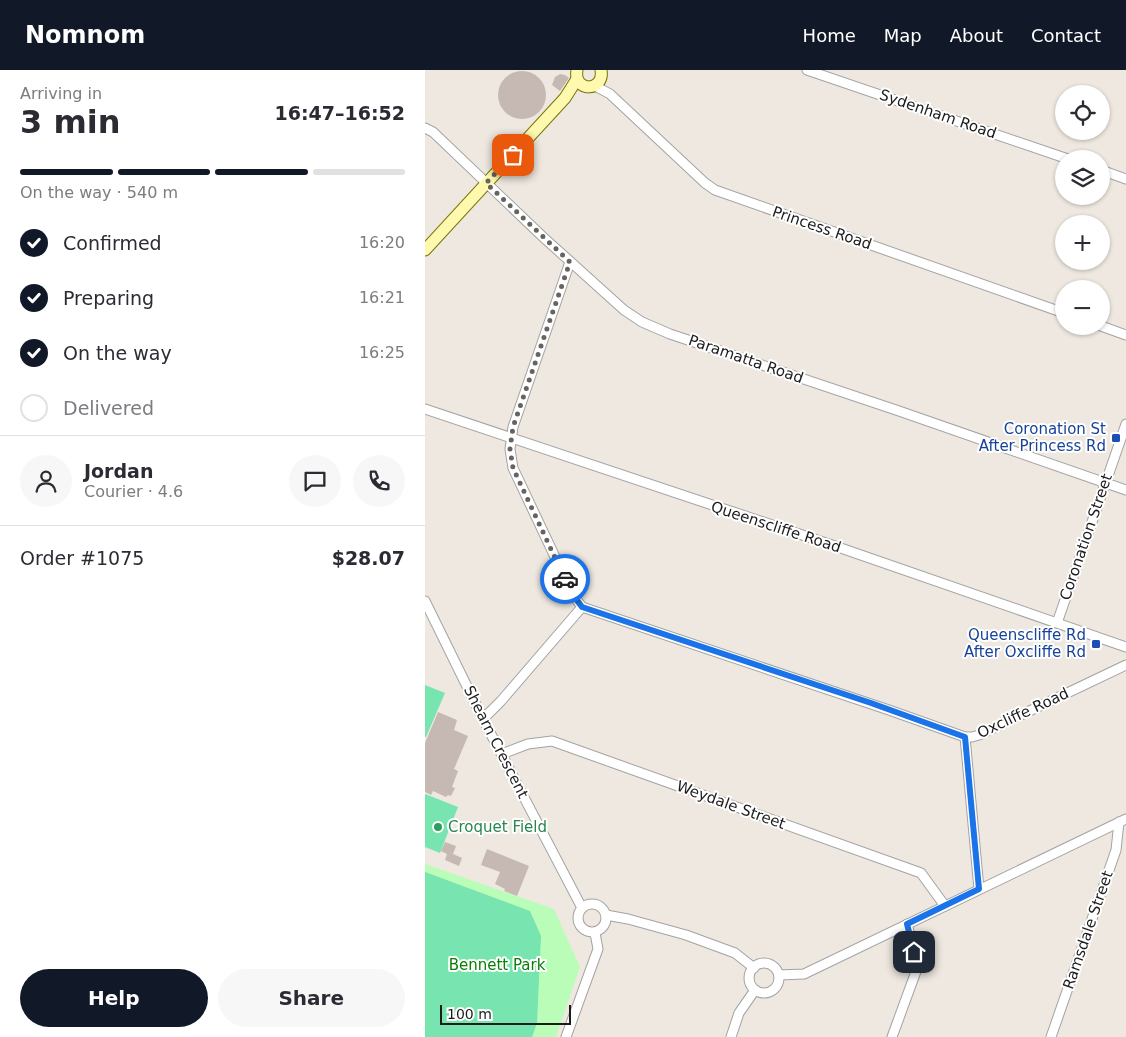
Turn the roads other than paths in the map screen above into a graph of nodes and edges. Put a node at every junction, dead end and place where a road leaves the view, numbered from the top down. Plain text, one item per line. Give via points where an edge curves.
1 (807, 70) edge
2 (577, 73) edge
3 (596, 80) edge
4 (565, 98) junction
5 (425, 128) edge
6 (1055, 155) edge
7 (1110, 173) edge
8 (1126, 179) edge
9 (486, 183) junction
10 (425, 250) edge
11 (570, 262) junction
12 (1055, 310) edge
13 (1110, 329) edge
14 (1126, 335) edge
15 (425, 409) edge
16 (1126, 424) edge
17 (511, 437) junction
18 (1105, 483) junction
19 (1126, 490) edge
20 (425, 601) edge
21 (582, 607) junction
22 (1057, 623) junction
23 (1126, 647) edge
24 (1126, 665) edge
25 (483, 719) junction
26 (965, 737) junction
27 (502, 754) junction
28 (1122, 821) edge
29 (979, 889) junction
30 (945, 906) junction
31 (582, 908) junction
32 (607, 915) junction
33 (907, 924) junction
34 (595, 933) junction
35 (754, 968) junction
36 (779, 975) junction
37 (755, 990) junction
38 (566, 1037) edge
39 (731, 1037) edge
40 (892, 1037) edge
41 (1051, 1037) edge

1 - 6 street, Sydenham Road
2 - 3 main road via 579,83
2 - 4 main road
3 - 4 main road
3 - 12 street, Princess Road via 715,190
4 - 9 main road
5 - 9 street, Paramatta Road
7 - 8 street
9 - 10 main road
9 - 11 street, Paramatta Road
11 - 17 street
11 - 18 street, Paramatta Road via 624,310 653,327
13 - 14 street
15 - 17 street, Queenscliffe Road
16 - 18 street, Coronation Street
17 - 21 street via 513,468 573,595
17 - 22 street, Queenscliffe Road
18 - 19 street, Paramatta Road
18 - 22 street, Coronation Street
20 - 25 street, Shearn Crescent
21 - 25 street
21 - 26 street, Oxcliffe Road
22 - 23 street, Queenscliffe Road
24 - 26 street, Oxcliffe Road via 979,735
25 - 27 street, Shearn Crescent
26 - 29 street
27 - 30 street, Weydale Street via 528,744 552,741 921,873
27 - 31 street, Shearn Crescent
28 - 29 street
28 - 41 street, Ramsdale Street via 1117,850
29 - 30 street
30 - 33 street
31 - 32 street via 589,903 600,905
31 - 34 street via 577,921 583,931
32 - 34 street via 604,926
32 - 35 street via 686,934 735,953
33 - 36 street via 804,974
33 - 40 street via 918,966
34 - 38 street via 597,949
35 - 36 street via 770,964
35 - 37 street via 750,978
36 - 37 street via 779,983 769,992
37 - 39 street via 739,1013

